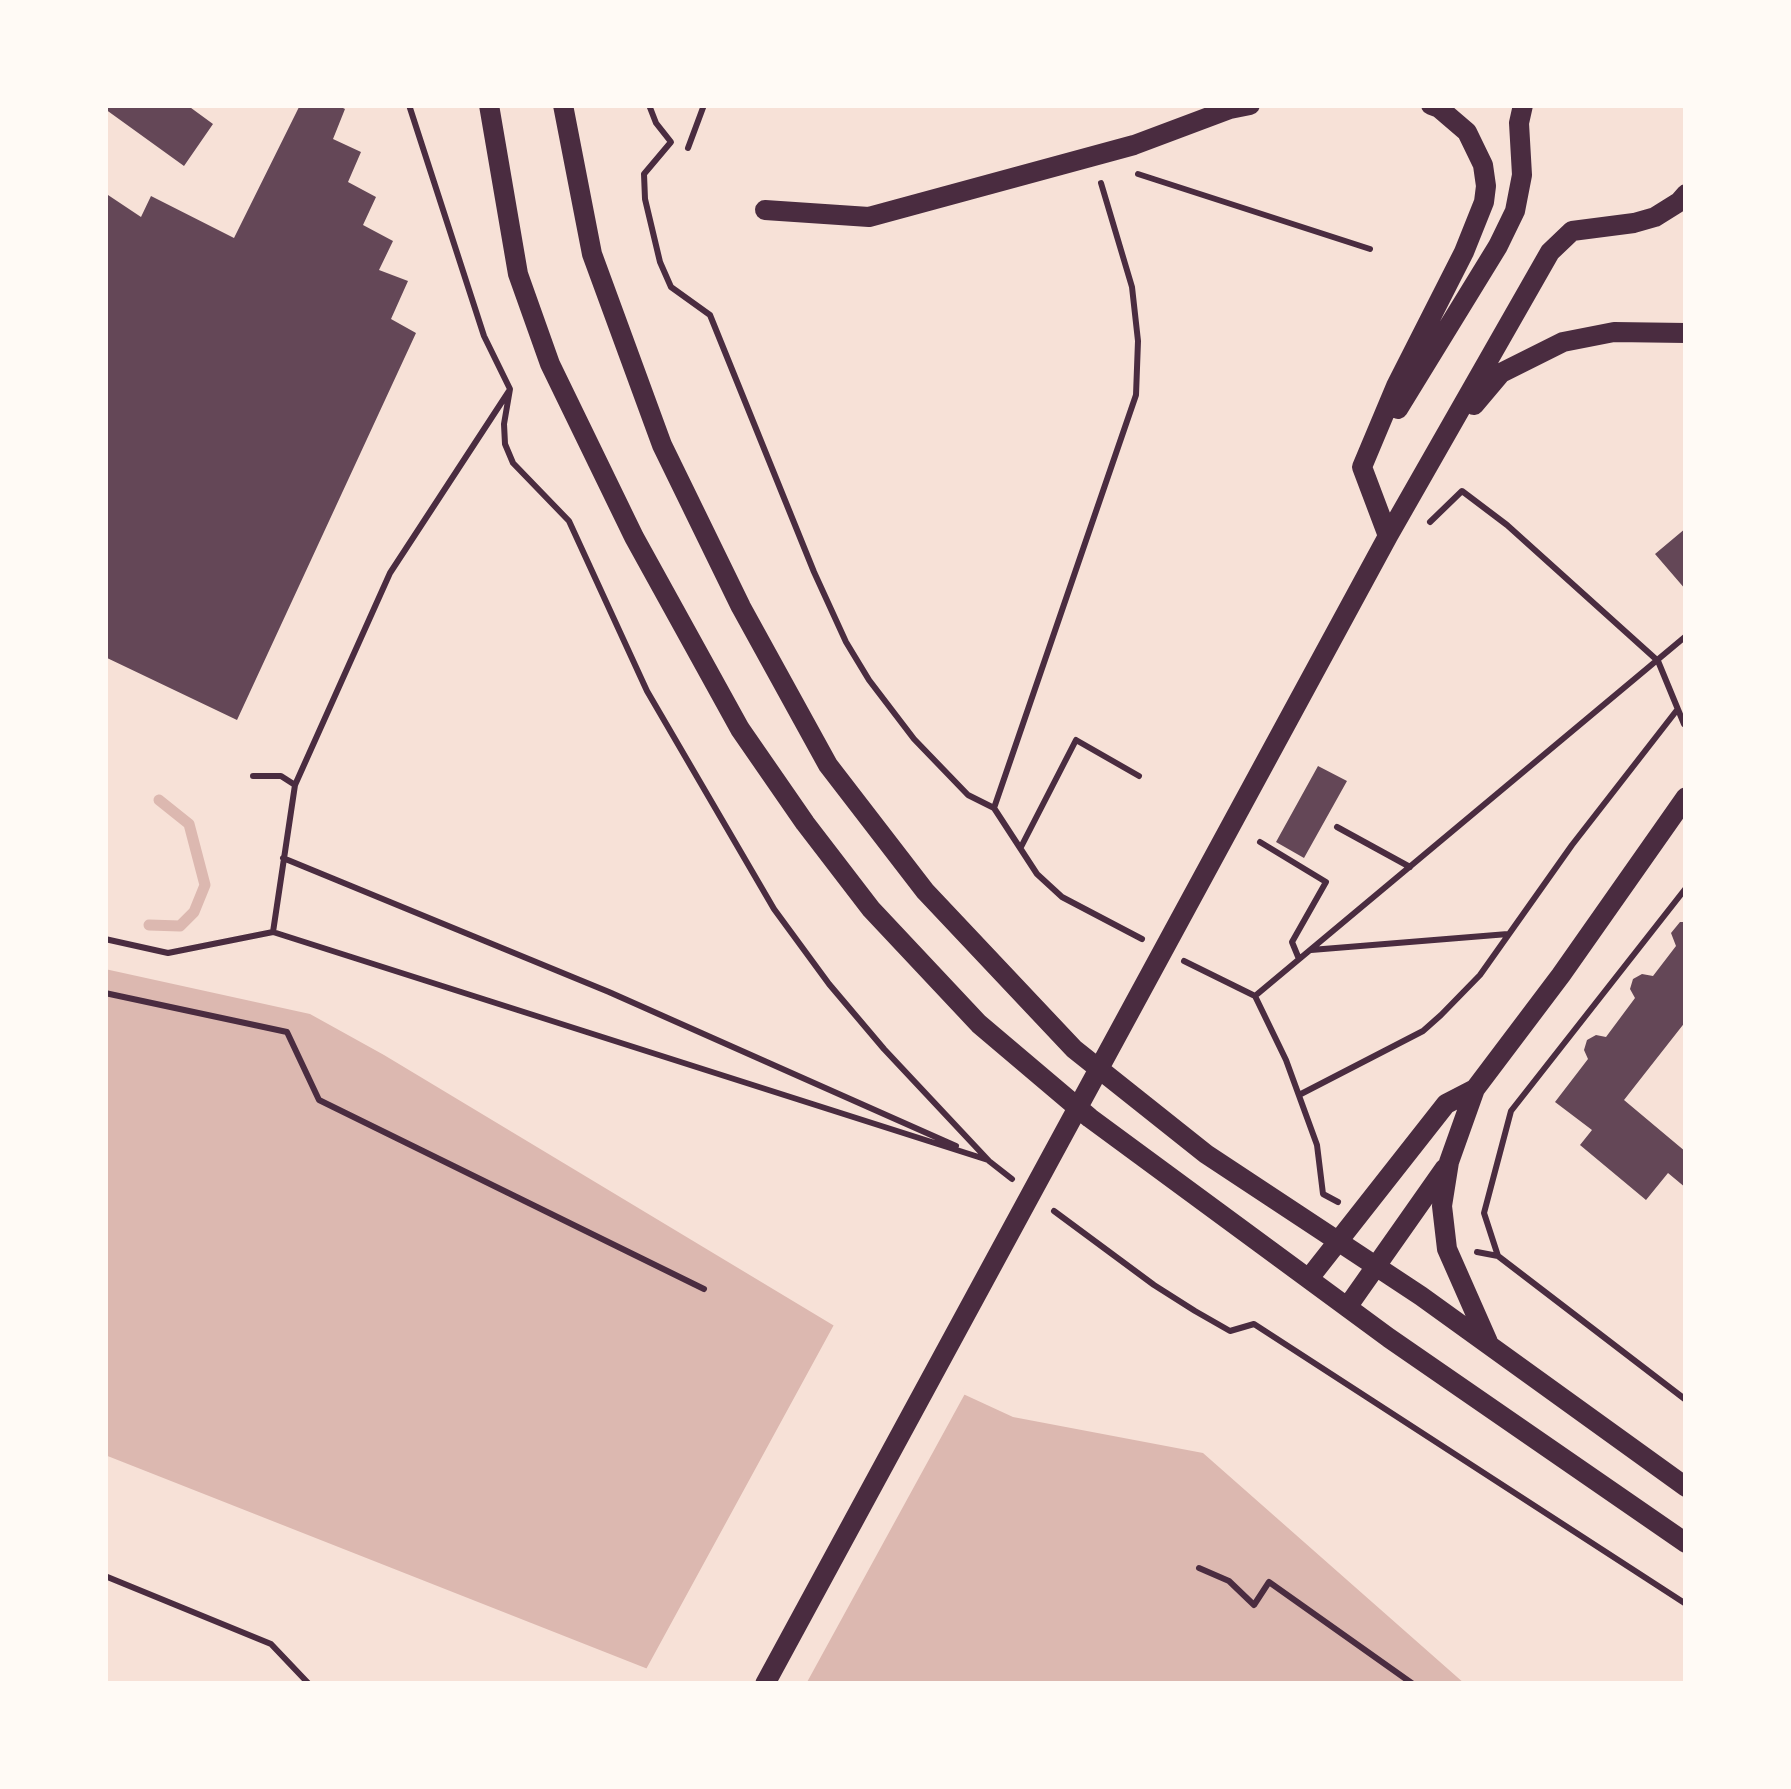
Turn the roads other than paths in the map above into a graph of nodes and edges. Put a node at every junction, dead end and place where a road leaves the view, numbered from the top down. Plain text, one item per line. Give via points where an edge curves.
1 (489, 105) edge
2 (563, 105) edge
3 (1250, 105) edge
4 (1431, 105) edge
5 (1523, 105) edge
6 (1686, 194) edge
7 (765, 210) dead end
8 (1686, 334) edge
9 (1362, 467) junction
10 (1388, 536) junction
11 (1686, 797) edge
12 (1475, 1089) junction
13 (1449, 1162) junction
14 (1340, 1240) junction
15 (1377, 1266) junction
16 (1310, 1277) junction
17 (1348, 1306) junction
18 (1488, 1344) junction
19 (1686, 1487) edge
20 (1686, 1542) edge
21 (765, 1684) edge

1 - 16 main road via 518,274 550,364 740,729 805,824 871,910 979,1024 1090,1118
2 - 14 main road via 592,254 662,445 828,765 925,891 1074,1049 1206,1154
3 - 7 main road via 869,217
4 - 9 main road via 1476,146 1484,202
5 - 9 main road via 1516,211
6 - 10 main road via 1655,217 1584,228 1560,241
8 - 10 main road via 1614,332 1562,342 1501,373
9 - 10 main road
10 - 21 main road
11 - 12 main road
12 - 13 main road
12 - 14 main road via 1446,1104
13 - 15 main road
13 - 18 main road via 1442,1206 1447,1249
14 - 15 main road
14 - 16 main road
15 - 17 main road
15 - 18 main road
16 - 17 main road
17 - 20 main road
18 - 19 main road

